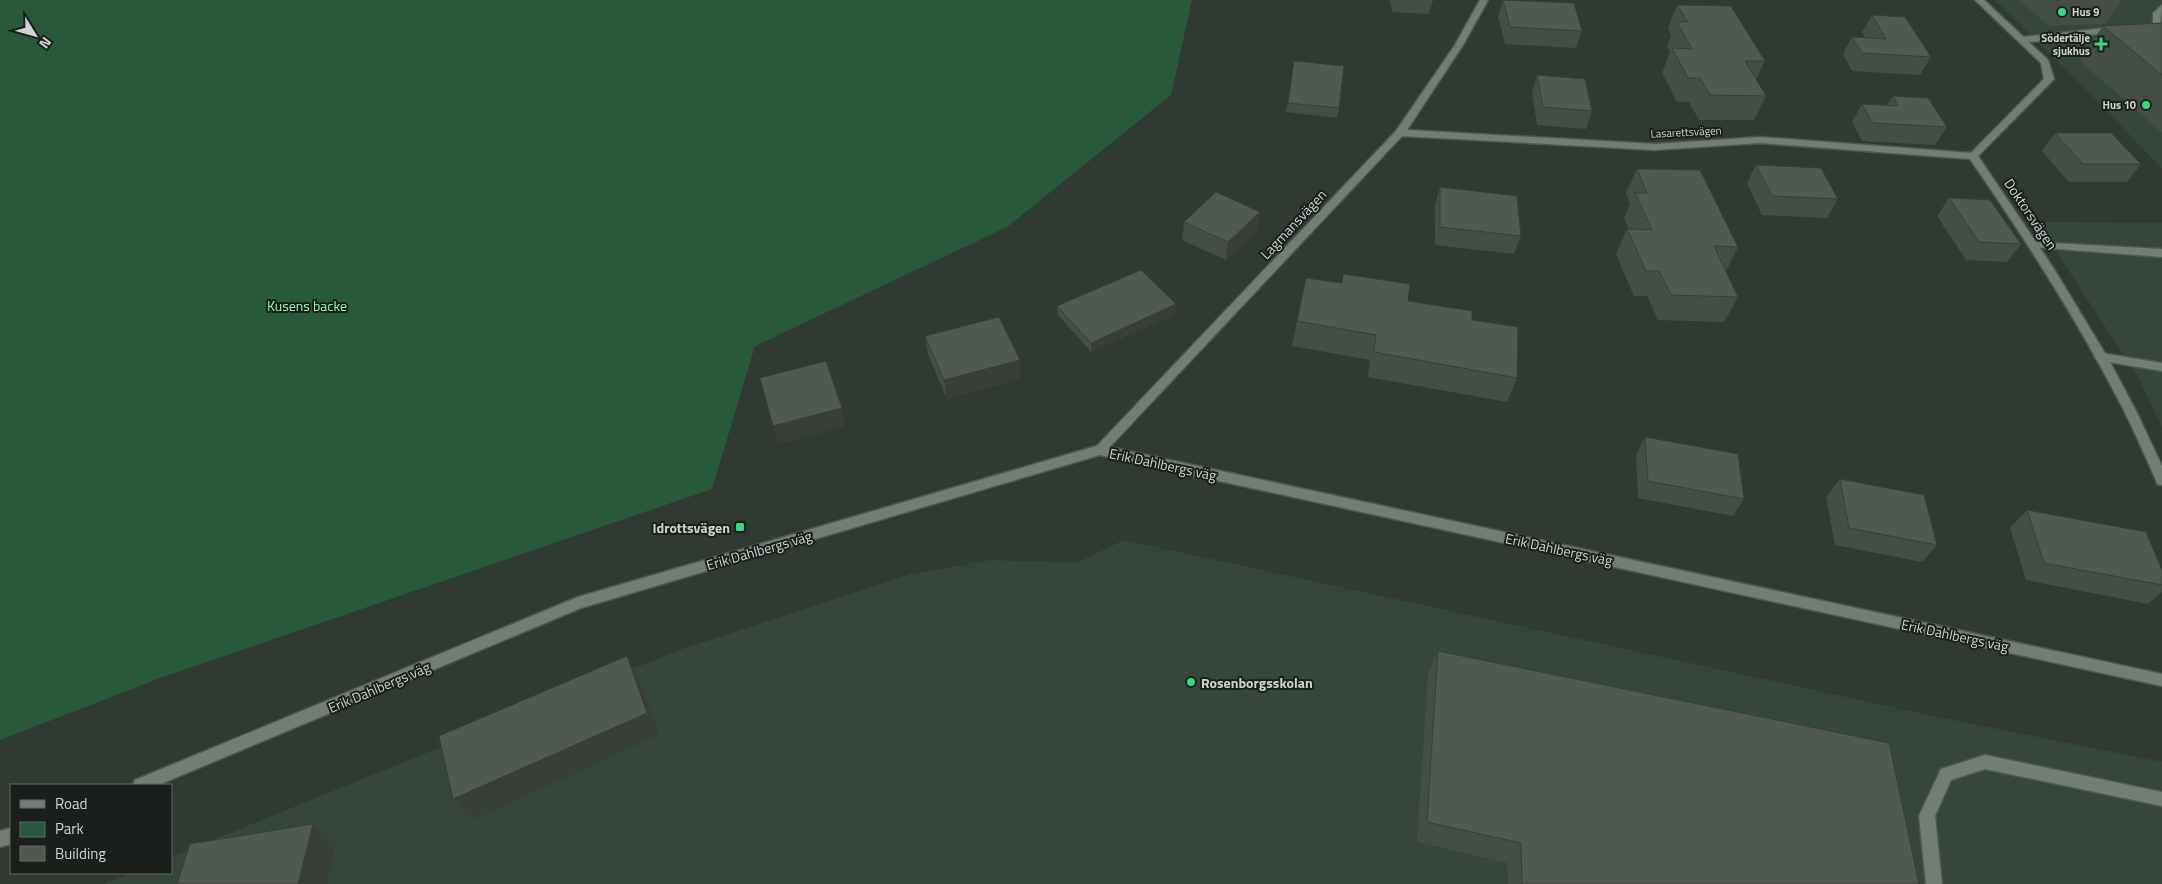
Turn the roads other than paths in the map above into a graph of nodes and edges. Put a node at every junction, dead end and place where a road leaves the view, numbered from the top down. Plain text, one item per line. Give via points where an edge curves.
1 (1484, 0) edge
2 (1979, 0) edge
3 (2162, 8) edge
4 (2155, 27) edge
5 (2128, 29) edge
6 (2022, 40) junction
7 (1400, 133) junction
8 (1973, 156) junction
9 (2035, 246) junction
10 (2162, 253) edge
11 (2101, 357) junction
12 (2162, 368) edge
13 (1100, 450) junction
14 (2162, 480) edge
15 (2162, 680) edge
16 (144, 784) edge
17 (2162, 799) edge
18 (1934, 884) edge

1 - 7 street, Lagmansvägen via 1459,45
2 - 6 street
3 - 4 street via 2157,13
5 - 6 street
6 - 8 street via 2045,62 2049,79
7 - 8 street, Lasarettsvägen via 1655,147 1760,140
7 - 13 street, Lagmansvägen
8 - 9 street, Doktorsvägen
9 - 10 street
9 - 11 street, Doktorsvägen
11 - 12 street
11 - 14 street, Doktorsvägen
13 - 15 street, Erik Dahlbergs väg
13 - 16 street, Erik Dahlbergs väg via 578,603
17 - 18 street via 1985,762 1946,774 1927,816

